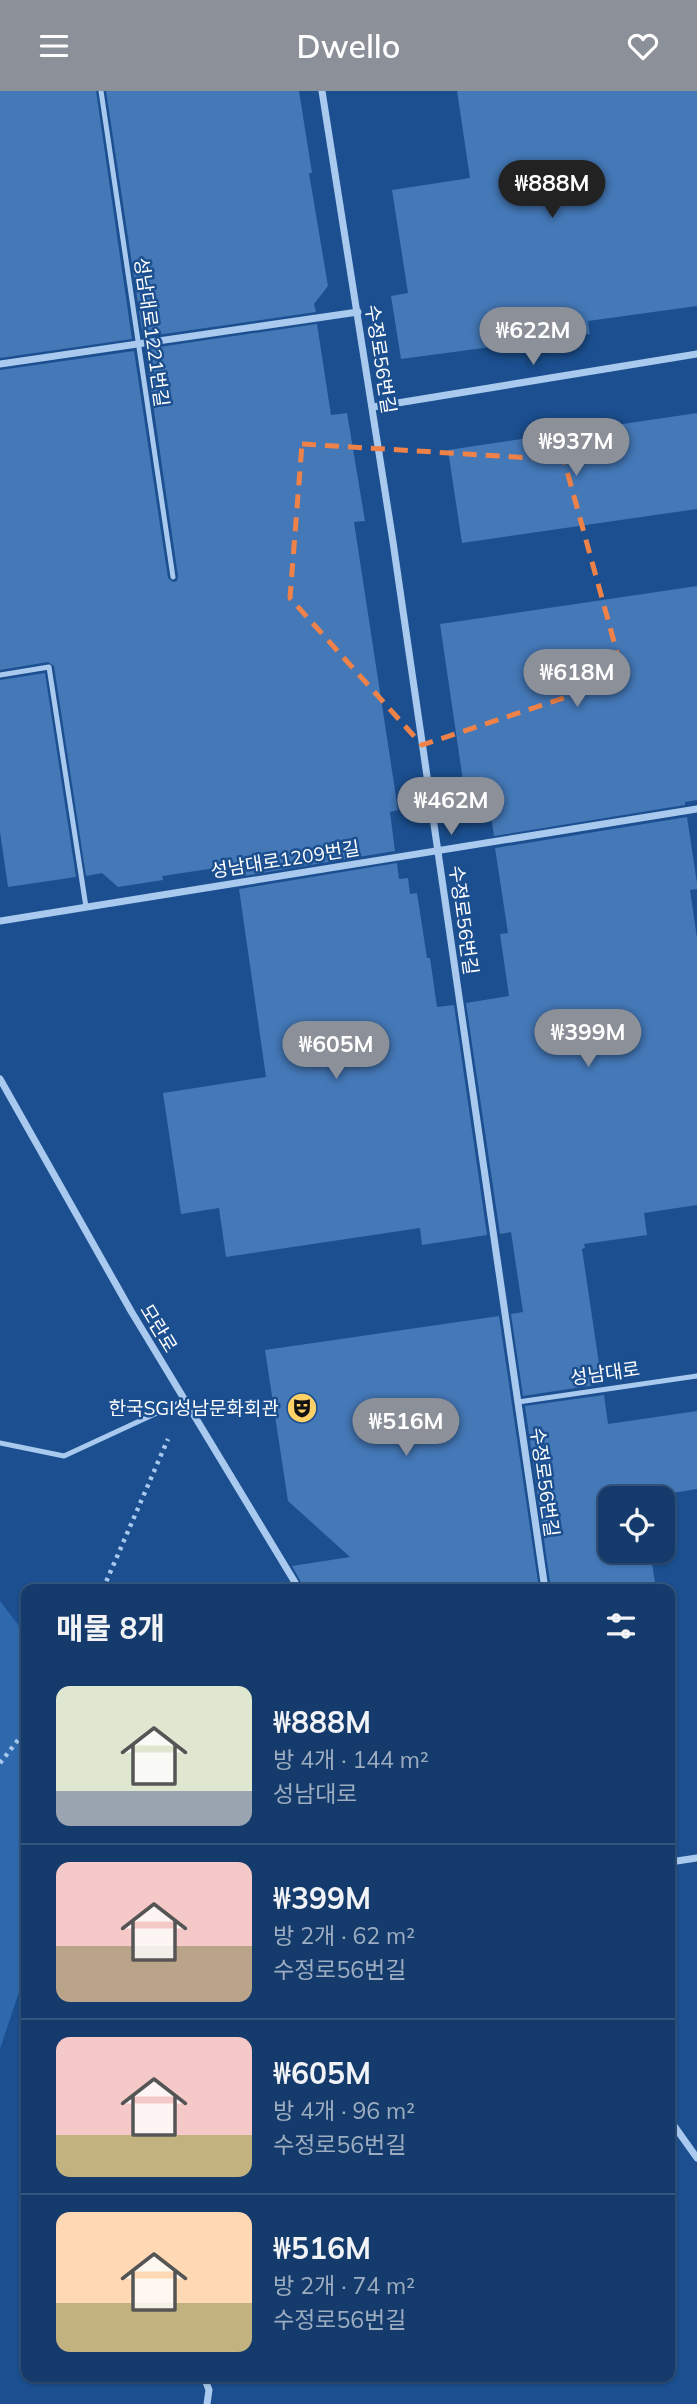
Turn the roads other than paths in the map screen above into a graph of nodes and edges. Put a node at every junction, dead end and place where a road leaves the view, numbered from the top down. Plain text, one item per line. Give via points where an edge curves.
1 (101, 91) edge
2 (322, 91) edge
3 (358, 312) junction
4 (138, 344) junction
5 (697, 354) edge
6 (0, 364) edge
7 (373, 407) junction
8 (173, 577) dead end
9 (0, 675) edge
10 (697, 809) edge
11 (438, 850) junction
12 (86, 907) junction
13 (0, 921) edge
14 (0, 1079) edge
15 (697, 1376) edge
16 (185, 1400) junction
17 (518, 1402) junction
18 (0, 1443) edge
19 (296, 1584) edge
20 (544, 1584) edge
21 (697, 1858) edge
22 (675, 1861) edge
23 (675, 2127) edge
24 (697, 2158) edge
25 (206, 2382) edge
26 (207, 2404) edge

1 - 4 lane, 성남대로1221번길
2 - 3 street, 수정로56번길
3 - 4 street
3 - 7 street, 수정로56번길
4 - 6 street
4 - 8 lane, 성남대로1221번길
5 - 7 street
7 - 11 street, 수정로56번길
9 - 12 lane via 49,667
10 - 11 street, 성남대로1209번길
11 - 12 street, 성남대로1209번길
11 - 17 street, 수정로56번길
12 - 13 street, 성남대로1209번길
14 - 16 street, 모란로
15 - 17 lane, 성남대로
16 - 18 lane via 64,1456
16 - 19 street, 모란로
17 - 20 street, 수정로56번길
21 - 22 street
23 - 24 street
25 - 26 street

